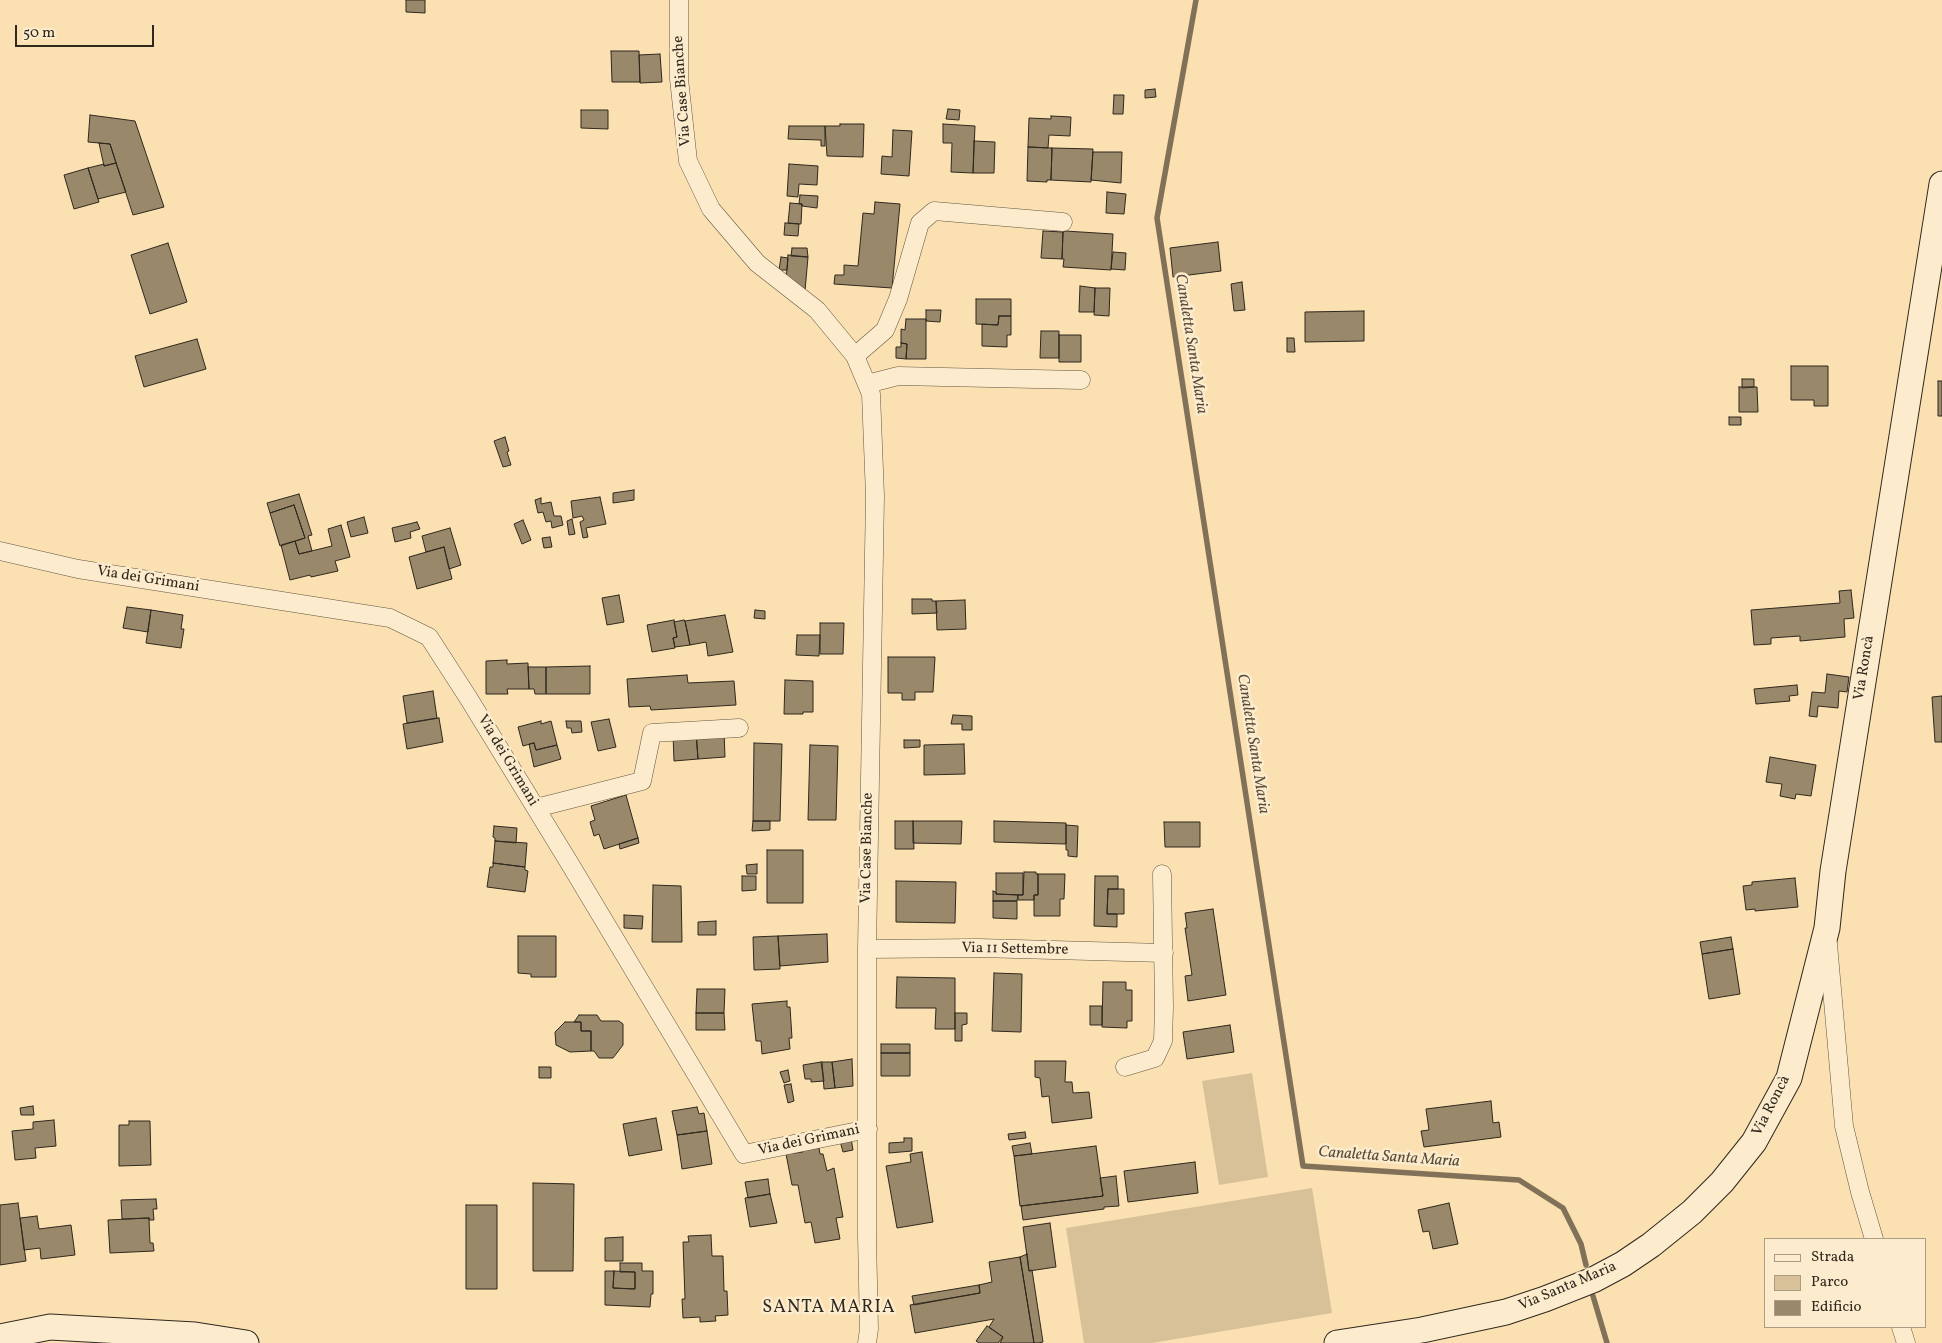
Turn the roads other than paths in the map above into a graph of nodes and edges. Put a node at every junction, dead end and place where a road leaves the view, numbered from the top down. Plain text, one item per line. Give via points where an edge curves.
1 (679, 0) edge
2 (1942, 184) edge
3 (1063, 222) dead end
4 (856, 356) junction
5 (1081, 380) dead end
6 (867, 384) junction
7 (0, 551) edge
8 (739, 728) dead end
9 (536, 808) junction
10 (1162, 874) dead end
11 (1827, 928) junction
12 (867, 949) junction
13 (1164, 953) junction
14 (1125, 1067) dead end
15 (868, 1129) junction
16 (1754, 1142) joint
17 (1874, 1238) edge
18 (1901, 1328) edge
19 (0, 1337) edge
20 (246, 1343) edge
21 (867, 1343) edge
22 (1336, 1343) edge
23 (1906, 1343) edge

1 - 4 street, Via Case Bianche via 679,79 688,161 711,209 756,263 817,310
2 - 11 main road, Via Roncà via 1832,872
3 - 4 street via 934,211 920,223 898,299 885,330
4 - 6 street, Via Case Bianche
5 - 6 street via 898,376
6 - 12 street, Via Case Bianche via 871,394 875,496
7 - 9 street, Via dei Grimani via 78,569 390,618 429,637
8 - 9 street via 652,733 642,781
9 - 15 street, Via dei Grimani via 744,1154
10 - 13 street
11 - 16 main road, Via Roncà via 1788,1078
11 - 17 street via 1844,1126
12 - 13 street, Via 11 Settembre via 979,948
12 - 15 street, Via Case Bianche
13 - 14 street via 1163,1041 1155,1058
15 - 21 street, Via Case Bianche
16 - 22 main road, Via Santa Maria via 1722,1182 1692,1212 1651,1245 1593,1280 1506,1312 1422,1330
18 - 23 street
19 - 20 main road via 50,1327 195,1335

